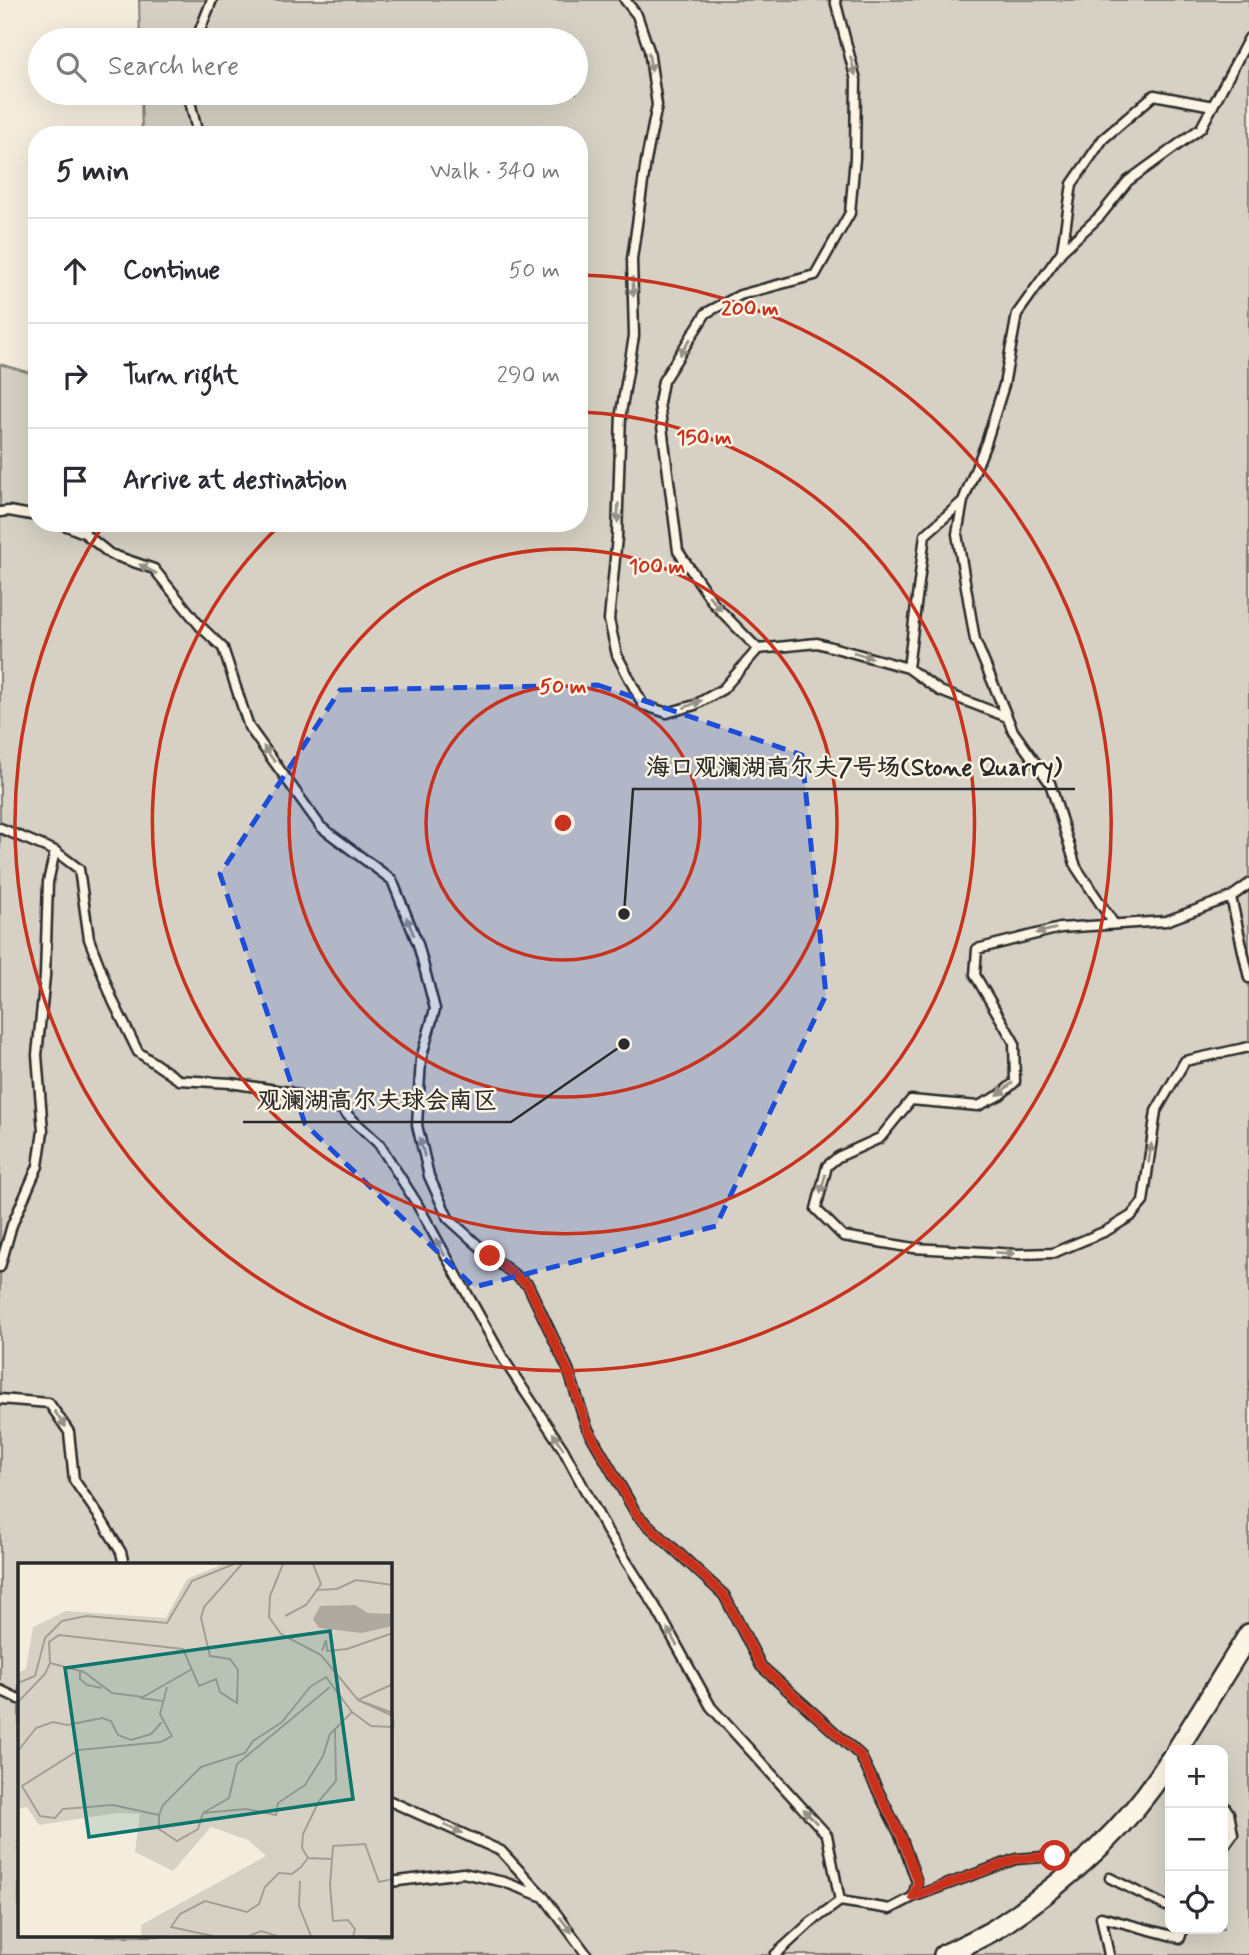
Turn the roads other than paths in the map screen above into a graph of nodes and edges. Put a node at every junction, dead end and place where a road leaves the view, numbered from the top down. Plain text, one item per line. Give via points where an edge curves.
1 (212, 0) edge
2 (625, 0) edge
3 (835, 0) edge
4 (201, 28) edge
5 (1249, 38) edge
6 (191, 105) edge
7 (1213, 106) junction
8 (196, 126) edge
9 (1062, 251) junction
10 (964, 501) junction
11 (0, 512) edge
12 (28, 514) edge
13 (89, 532) edge
14 (758, 649) junction
15 (908, 668) junction
16 (1007, 717) junction
17 (0, 828) edge
18 (55, 851) junction
19 (1249, 884) edge
20 (1231, 897) junction
21 (1114, 924) junction
22 (1249, 978) edge
23 (1249, 1047) edge
24 (0, 1267) edge
25 (0, 1399) edge
26 (124, 1563) edge
27 (1249, 1634) edge
28 (0, 1690) edge
29 (18, 1699) edge
30 (1180, 1745) edge
31 (1165, 1768) edge
32 (392, 1802) edge
33 (1228, 1813) edge
34 (1228, 1840) edge
35 (1055, 1856) dead end
36 (1110, 1878) dead end
37 (392, 1882) edge
38 (544, 1896) junction
39 (913, 1897) junction
40 (840, 1901) junction
41 (1165, 1906) edge
42 (1181, 1934) edge
43 (587, 1955) edge
44 (775, 1955) edge
45 (944, 1955) edge
46 (1109, 1955) edge

1 - 4 lane
2 -> 14 lane via 637,15 649,50 657,105 632,259 634,336 621,413 609,620 617,655 643,705 667,713 695,705 723,689
3 -> 14 lane via 856,80 850,213 815,275 740,295 706,313 663,381 659,403 678,551 715,604
5 - 7 lane
6 - 8 lane
7 - 9 lane via 1201,128 1128,181 1100,216
7 - 9 lane via 1154,95 1103,139 1072,184
9 - 10 lane via 1017,314 1004,384
10 - 15 lane via 925,535
10 - 16 lane via 957,534 975,640
11 - 12 lane
39 -> 13 lane via 918,1882 901,1836 860,1755 761,1666 724,1595 637,1515 587,1428 568,1370 528,1285 448,1217 429,1176 416,1125 421,1059 435,1009 418,944 392,880 321,827 249,727 223,648 153,569 110,554
14 -> 15 lane via 817,643
15 - 16 lane via 940,691
16 - 21 lane via 1050,783 1076,867
17 - 18 lane
18 - 24 lane via 48,882 37,1055 43,1131 38,1167
40 -> 18 lane via 827,1835 711,1707 564,1449 504,1360 379,1144 341,1109 289,1091 179,1080 138,1052 89,939 79,869
19 - 20 lane
20 - 21 lane via 1166,921
20 - 22 lane
21 -> 23 lane via 1060,928 976,949 975,975 1014,1042 1015,1082 978,1105 911,1100 880,1138 827,1166 816,1209 843,1236 914,1248 1017,1254 1053,1253 1106,1231 1143,1202 1156,1111 1185,1061
25 -> 26 lane via 49,1403 69,1432 74,1480 101,1518
27 - 30 street
28 - 29 lane
31 - 45 street via 1082,1866 996,1929
32 -> 38 lane via 501,1851
33 - 34 lane via 1233,1834
35 - 39 lane via 1016,1859
36 - 41 lane
37 - 38 lane via 463,1873
38 -> 43 lane
39 - 40 lane via 890,1909
40 - 44 lane
42 - 46 lane via 1180,1938 1101,1917

